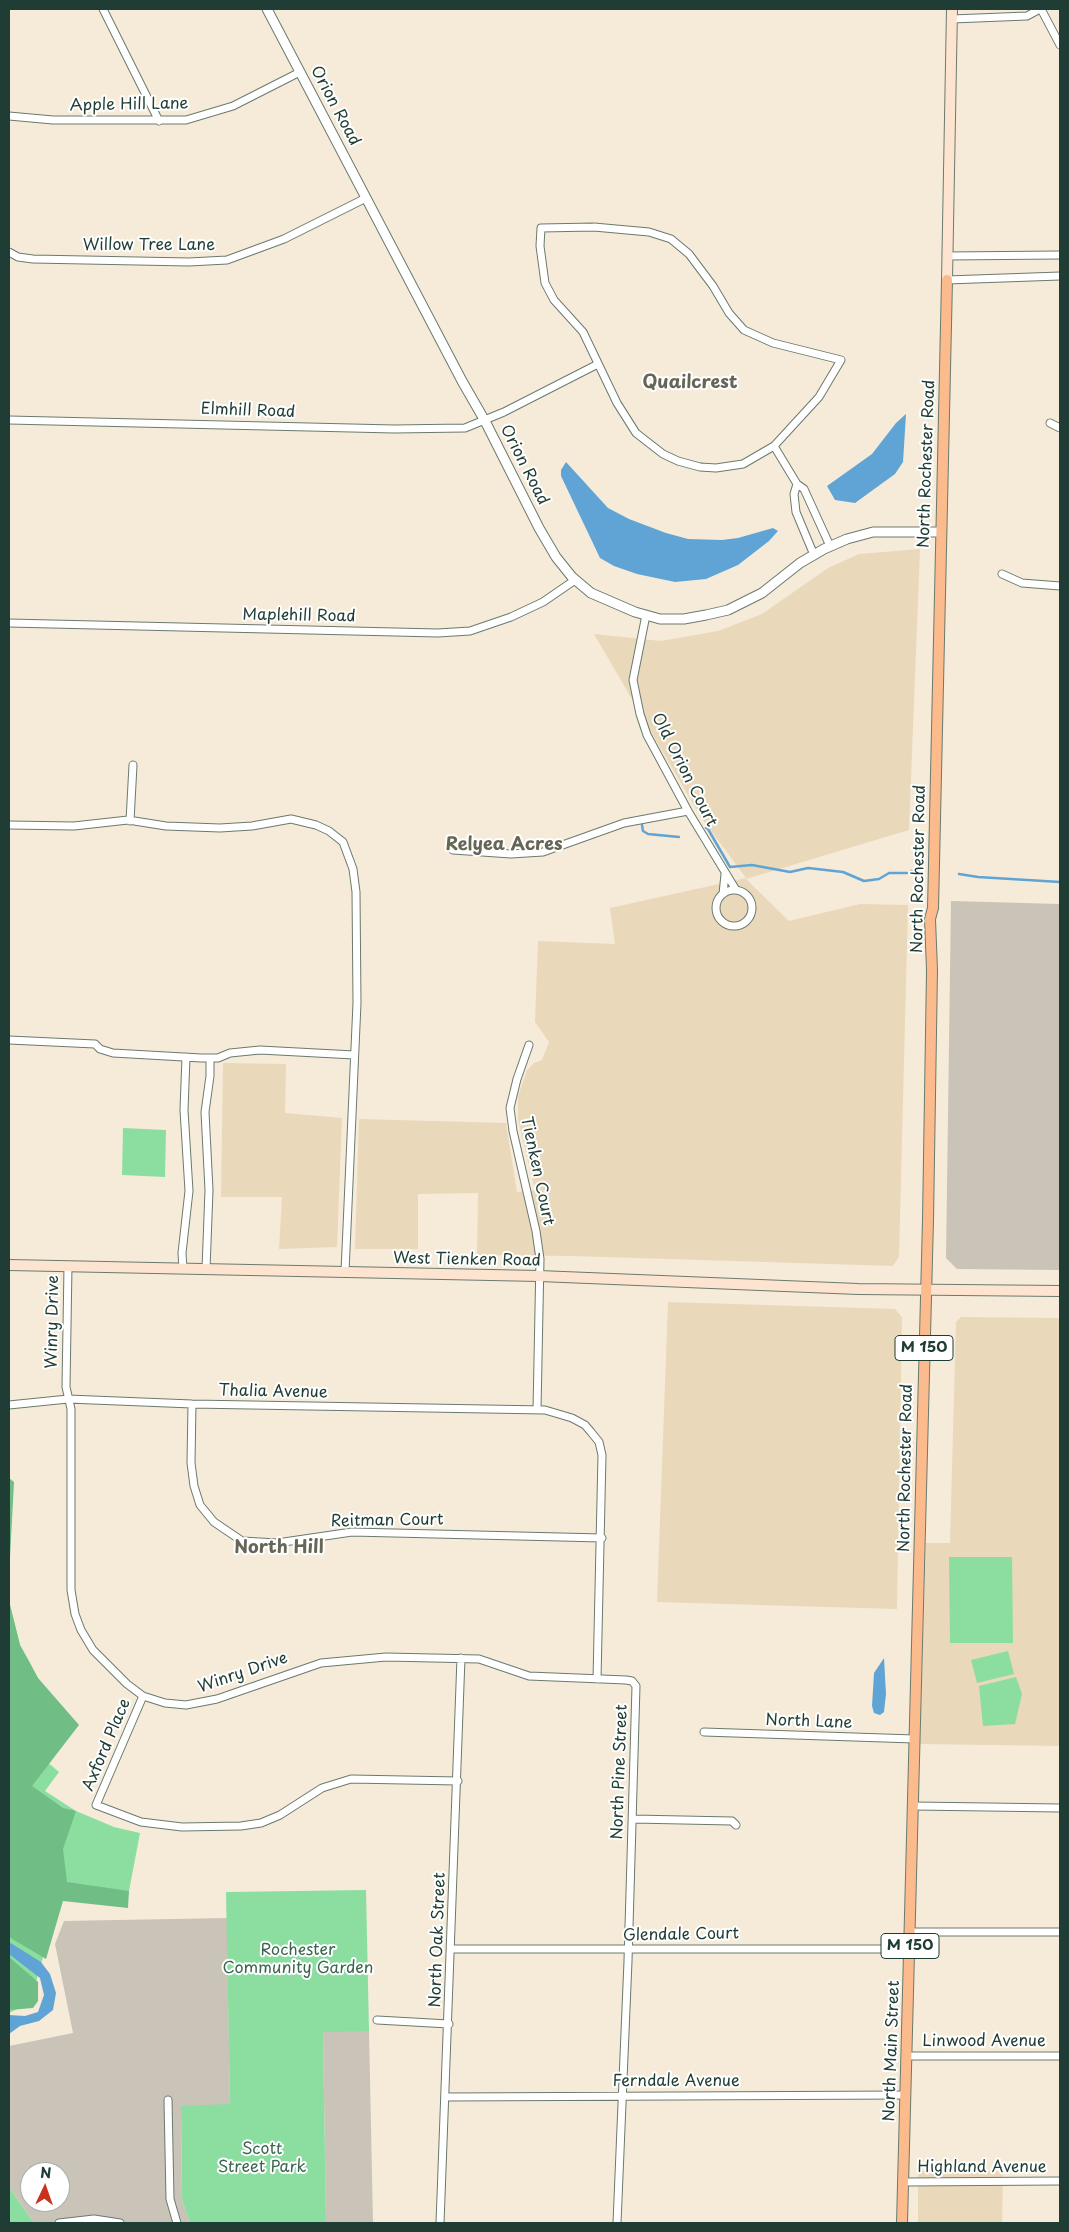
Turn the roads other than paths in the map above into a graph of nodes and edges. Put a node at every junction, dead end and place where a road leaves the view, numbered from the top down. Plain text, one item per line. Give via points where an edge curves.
1 (103, 9) edge
2 (267, 9) edge
3 (1041, 9) edge
4 (952, 14) edge
5 (1060, 45) edge
6 (300, 72) junction
7 (9, 116) edge
8 (159, 120) junction
9 (366, 198) junction
10 (9, 252) edge
11 (947, 256) junction
12 (1060, 256) edge
13 (1060, 276) edge
14 (947, 280) junction
15 (598, 364) junction
16 (9, 420) edge
17 (485, 421) junction
18 (1050, 423) dead end
19 (1060, 428) edge
20 (774, 446) junction
21 (796, 484) junction
22 (940, 532) junction
23 (830, 546) junction
24 (814, 555) junction
25 (1002, 574) dead end
26 (575, 580) junction
27 (1060, 586) edge
28 (646, 615) junction
29 (9, 623) edge
30 (133, 765) dead end
31 (688, 811) junction
32 (130, 821) junction
33 (9, 825) edge
34 (453, 850) dead end
35 (725, 874) junction
36 (736, 890) junction
37 (723, 894) junction
38 (9, 1040) edge
39 (530, 1045) dead end
40 (354, 1054) junction
41 (186, 1057) junction
42 (210, 1058) junction
43 (9, 1265) edge
44 (68, 1266) junction
45 (183, 1269) junction
46 (206, 1269) junction
47 (345, 1272) junction
48 (540, 1276) junction
49 (925, 1290) junction
50 (1060, 1291) edge
51 (68, 1399) junction
52 (192, 1404) junction
53 (9, 1405) edge
54 (537, 1410) junction
55 (602, 1538) junction
56 (461, 1658) junction
57 (597, 1678) junction
58 (143, 1696) junction
59 (704, 1732) dead end
60 (914, 1734) junction
61 (458, 1781) junction
62 (914, 1806) junction
63 (1060, 1808) edge
64 (633, 1818) junction
65 (736, 1825) dead end
66 (910, 1932) junction
67 (1060, 1932) edge
68 (451, 1949) junction
69 (910, 1949) junction
70 (628, 1950) junction
71 (377, 2020) dead end
72 (449, 2024) junction
73 (907, 2056) junction
74 (1060, 2056) edge
75 (906, 2095) junction
76 (623, 2096) junction
77 (446, 2097) junction
78 (168, 2100) dead end
79 (1060, 2181) edge
80 (904, 2182) junction
81 (59, 2223) edge
82 (120, 2223) edge
83 (176, 2223) edge
84 (440, 2223) edge
85 (617, 2223) edge
86 (902, 2223) edge

1 - 8 street
2 - 6 street, Orion Road
3 - 4 street via 1027,16
3 - 5 street
4 - 11 main road, North Rochester Road
6 - 8 street, Apple Hill Lane via 218,112 186,120
6 - 9 street, Orion Road
7 - 8 street, Apple Hill Lane via 53,120
9 - 10 street, Willow Tree Lane via 284,239 227,260 33,259
9 - 17 street, Orion Road
11 - 12 street
11 - 14 main road, North Rochester Road
13 - 14 street
14 - 22 main road, North Rochester Road
15 - 17 street, Elmhill Road
15 - 20 street via 636,433 647,444 678,462 700,467 732,466 754,459
15 - 20 street via 583,332 548,290 540,246 541,228 629,229 671,239 689,254 744,330 773,343 841,360 819,397
16 - 17 street, Elmhill Road via 394,429 466,428
17 - 26 street, Orion Road via 539,528
18 - 19 street
20 - 21 street
21 - 23 street via 804,489
21 - 24 street via 796,512
22 - 23 street, Orion Road via 873,532
22 - 49 main road, North Rochester Road
23 - 24 street, Orion Road
24 - 28 street, Orion Road via 762,593 728,610 684,619
25 - 27 street via 1022,583
26 - 28 street, Orion Road via 591,593
26 - 29 street, Maplehill Road via 543,602 470,631 438,633
28 - 31 street, Old Orion Court via 634,668 634,695 647,735
30 - 32 street
31 - 34 street via 624,823 543,852 494,854
31 - 35 street, Old Orion Court
32 - 33 street via 112,820 74,826
32 - 40 street via 211,828 252,826 291,819 316,825 343,842 353,869 356,892
35 - 36 street, Old Orion Court
35 - 37 street
36 - 37 street
36 - 37 street via 746,895 752,906 750,917 742,924 726,924 718,916 716,904
38 - 41 street via 95,1044 113,1054
39 - 48 street, Tienken Court via 510,1108 536,1231
40 - 42 street via 260,1050
40 - 47 street
41 - 42 street
41 - 45 street via 184,1110 189,1191
42 - 46 street via 205,1112 209,1190
43 - 44 main road, West Tienken Road
44 - 45 main road, West Tienken Road
44 - 51 street, Winry Drive
45 - 46 main road, West Tienken Road
46 - 47 main road, West Tienken Road
47 - 48 main road, West Tienken Road
48 - 49 main road, West Tienken Road
48 - 54 street
49 - 50 main road, West Tienken Road
49 - 60 main road, North Rochester Road / M 150
51 - 52 street, Thalia Avenue
51 - 53 street, Thalia Avenue
51 - 58 street, Winry Drive via 71,1409 71,1590 75,1614 93,1650
52 - 54 street, Thalia Avenue
52 - 55 street, Reitman Court via 191,1463 200,1505 214,1522 242,1540 277,1543 352,1532
54 - 55 street via 558,1413 584,1424 598,1442 603,1477
55 - 57 street
56 - 57 street, Winry Drive via 484,1660 529,1676
56 - 58 street, Winry Drive via 386,1657 330,1662 301,1668 217,1698 186,1705
56 - 61 street, North Oak Street
57 - 64 street, North Pine Street via 632,1681 636,1686
58 - 61 street, Axford Place via 96,1805 117,1815 182,1827 241,1826 280,1815 322,1788 351,1779
59 - 60 street, North Lane
60 - 62 main road, North Main Street / M 150
61 - 68 street, North Oak Street
62 - 63 street
62 - 66 main road, North Main Street / M 150
64 - 65 street via 732,1821
64 - 70 street, North Pine Street
66 - 67 street
66 - 69 main road, North Main Street / M 150
68 - 70 street, Glendale Court
68 - 72 street, North Oak Street
69 - 70 street, Glendale Court
69 - 73 main road, North Main Street / M 150
70 - 76 street, North Pine Street
71 - 72 street
72 - 77 street, North Oak Street
73 - 74 street, Linwood Avenue
73 - 75 main road, North Main Street / M 150
75 - 76 street, Ferndale Avenue
75 - 80 main road, North Main Street / M 150
76 - 77 street, Ferndale Avenue
76 - 85 street, North Pine Street
77 - 84 street, North Oak Street
78 - 83 street via 170,2199
79 - 80 street, Highland Avenue
80 - 86 main road, North Main Street / M 150
81 - 82 street via 94,2219

